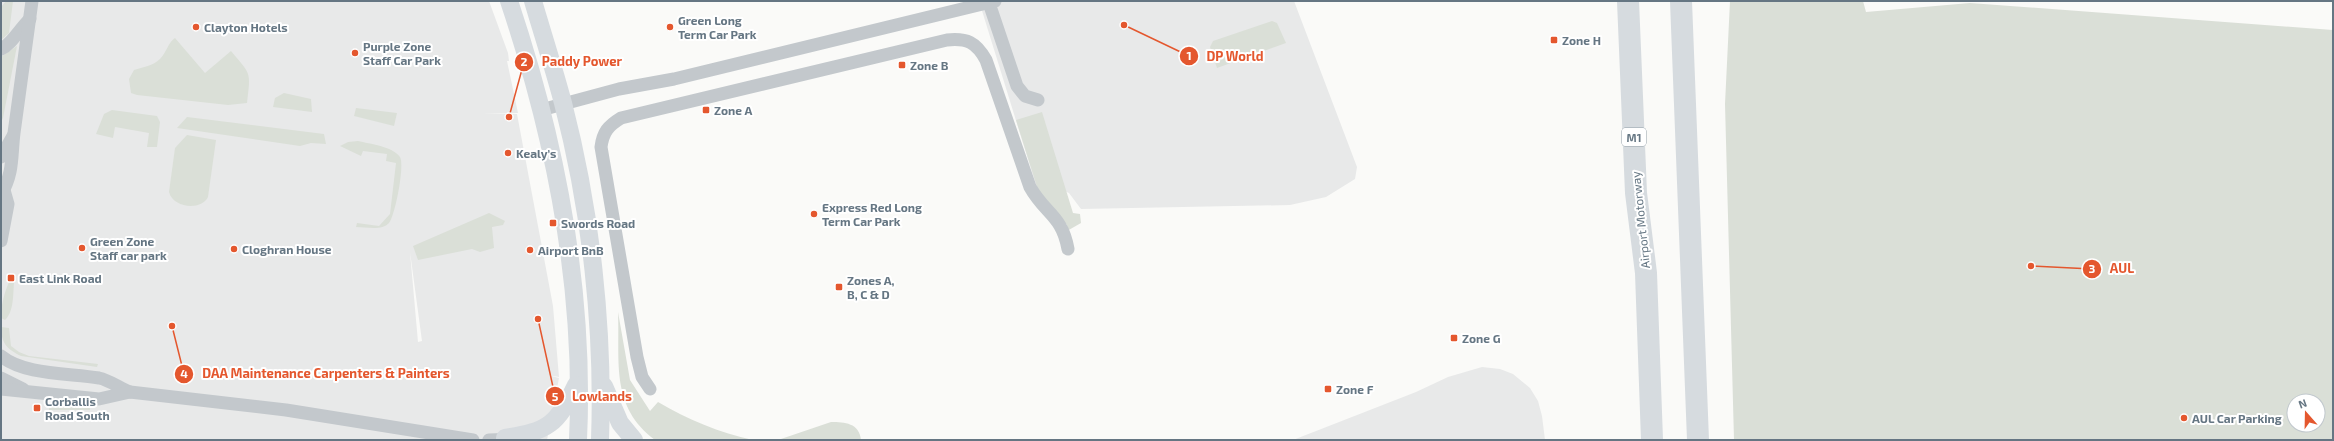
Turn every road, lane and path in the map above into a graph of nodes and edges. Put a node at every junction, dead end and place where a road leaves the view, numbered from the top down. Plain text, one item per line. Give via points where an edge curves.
1 (32, 1) edge
2 (509, 1) edge
3 (533, 1) edge
4 (1628, 1) edge
5 (1638, 1) edge
6 (1681, 1) edge
7 (1691, 1) edge
8 (992, 2) edge
9 (30, 19) junction
10 (1, 49) edge
11 (1038, 100) dead end
12 (563, 104) junction
13 (541, 110) junction
14 (14, 134) junction
15 (1, 157) edge
16 (1688, 170) junction
17 (3, 193) edge
18 (1, 241) edge
19 (1068, 249) dead end
20 (1646, 273) junction
21 (1, 356) edge
22 (1, 378) edge
23 (600, 378) junction
24 (578, 379) junction
25 (1, 389) edge
26 (650, 389) dead end
27 (27, 390) junction
28 (130, 392) junction
29 (504, 439) edge
30 (473, 440) edge
31 (578, 440) edge
32 (600, 440) edge
33 (634, 440) edge
34 (1652, 440) edge
35 (1698, 440) edge

1 - 9 street
2 - 13 main road
3 - 12 main road
4 - 20 highway, Airport Motorway / M1 via 1636,193
5 - 20 highway, M1
6 - 16 highway
7 - 16 highway
8 - 11 street via 1017,86 1025,96
8 - 12 street
9 - 10 street via 7,47
9 - 14 street
12 - 13 street
12 - 23 main road via 587,227
13 - 24 main road via 570,263
14 - 15 street
14 - 17 street via 14,157
16 - 35 highway
17 - 18 street via 8,204
19 - 26 street via 1060,224 1036,198 1030,187 986,60 980,48 968,41 946,40 621,118 611,124 603,134 601,147 637,357 642,378
20 - 34 highway, Airport Motorway / M1
21 - 28 street via 17,366 101,379
22 - 27 street
23 - 32 main road
23 - 33 main road via 620,422
24 - 29 main road via 566,407 557,419 545,428
24 - 31 main road
25 - 27 street
27 - 28 street via 98,399
28 - 30 street via 286,410

